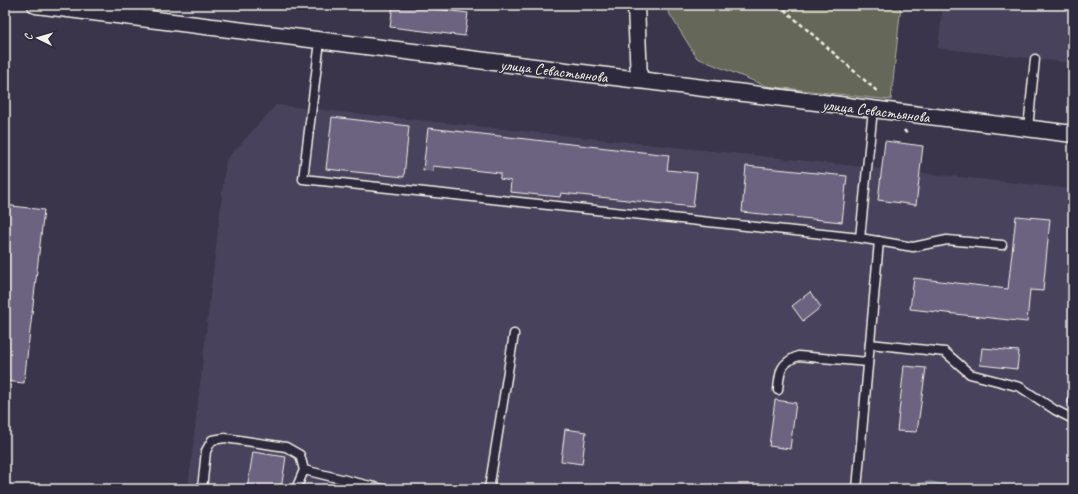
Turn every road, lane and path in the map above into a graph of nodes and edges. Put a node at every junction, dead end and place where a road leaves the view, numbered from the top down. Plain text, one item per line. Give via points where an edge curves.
1 (36, 5) edge
2 (636, 5) edge
3 (779, 5) edge
4 (320, 41) junction
5 (1035, 59) dead end
6 (639, 80) junction
7 (881, 110) junction
8 (1028, 128) junction
9 (1073, 134) edge
10 (908, 135) dead end
11 (860, 238) junction
12 (879, 241) junction
13 (1002, 245) dead end
14 (514, 334) dead end
15 (870, 344) junction
16 (868, 362) junction
17 (778, 390) dead end
18 (1073, 419) edge
19 (304, 470) junction
20 (202, 489) edge
21 (296, 489) edge
22 (383, 489) edge
23 (489, 489) edge
24 (857, 489) edge

1 - 4 street, улица Севастьянова
2 - 6 street
3 - 7 path via 880,93
4 - 6 street, улица Севастьянова
4 - 11 lane via 303,179
5 - 8 lane
6 - 7 street, улица Севастьянова
7 - 8 street, улица Севастьянова
7 - 10 path
7 - 11 lane
8 - 9 street, улица Севастьянова
11 - 12 lane
12 - 13 lane via 913,247 947,240
12 - 15 lane
14 - 23 lane
15 - 16 lane
15 - 18 lane via 945,352 970,374 1020,387
16 - 17 lane via 798,356 787,360 780,372
16 - 24 lane
19 - 20 lane via 300,455 286,447 225,438 212,440 206,451
19 - 21 lane
19 - 22 lane

